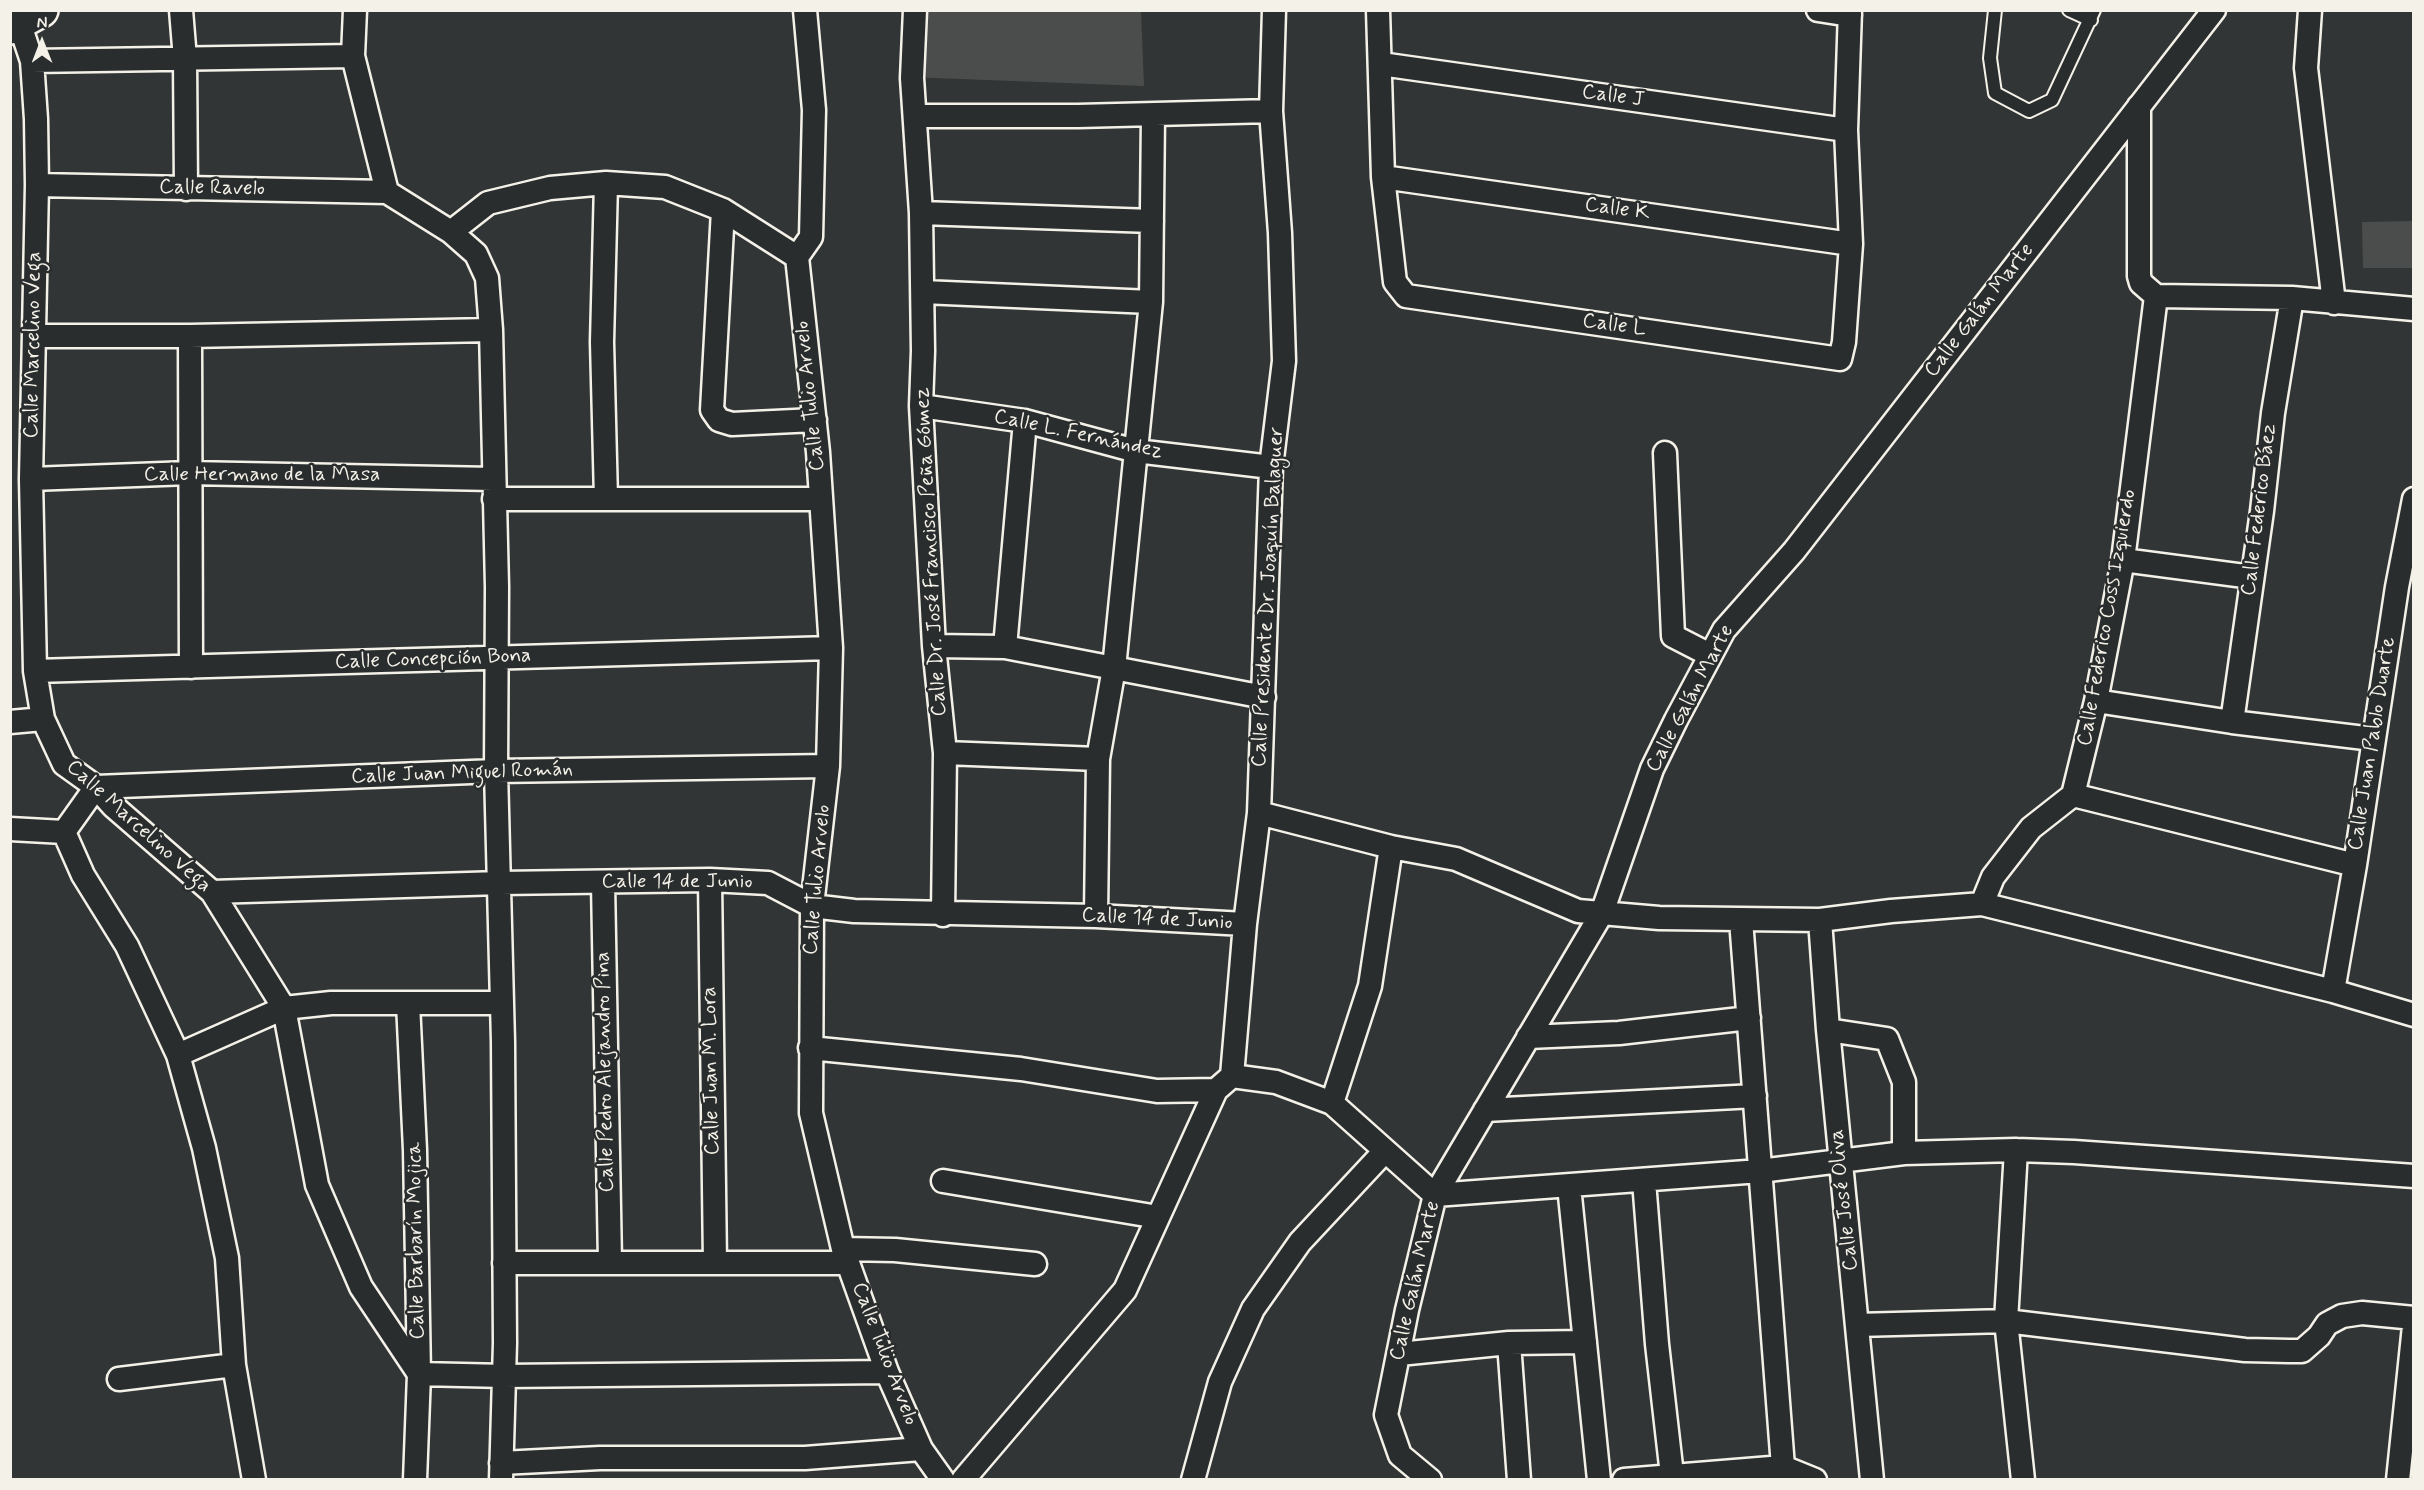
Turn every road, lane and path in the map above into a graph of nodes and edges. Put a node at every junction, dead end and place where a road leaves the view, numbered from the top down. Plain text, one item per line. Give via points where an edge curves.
1 (181, 10) edge
2 (354, 10) edge
3 (805, 10) edge
4 (915, 10) edge
5 (1274, 10) edge
6 (1378, 10) edge
7 (1818, 10) edge
8 (1995, 10) edge
9 (2069, 10) edge
10 (2214, 10) edge
11 (2310, 10) edge
12 (1850, 13) edge
13 (2093, 15) edge
14 (23, 20) edge
15 (353, 56) junction
16 (185, 59) junction
17 (32, 61) junction
18 (1381, 64) junction
19 (2139, 106) junction
20 (1271, 111) junction
21 (1153, 115) junction
22 (916, 116) junction
23 (1846, 130) junction
24 (1383, 177) junction
25 (606, 183) junction
26 (37, 185) junction
27 (186, 189) junction
28 (387, 192) junction
29 (723, 210) junction
30 (921, 213) junction
31 (1152, 221) junction
32 (451, 232) junction
33 (1851, 244) junction
34 (797, 257) junction
35 (922, 292) junction
36 (2156, 296) junction
37 (2292, 298) junction
38 (1151, 302) junction
39 (2334, 303) junction
40 (2414, 309) edge
41 (491, 330) junction
42 (34, 336) junction
43 (190, 336) junction
44 (921, 406) junction
45 (815, 420) junction
46 (1025, 422) junction
47 (1136, 451) junction
48 (1665, 453) dead end
49 (1271, 467) junction
50 (189, 473) junction
51 (31, 479) junction
52 (493, 489) junction
53 (2414, 498) edge
54 (606, 499) junction
55 (820, 499) junction
56 (2122, 560) junction
57 (2252, 577) junction
58 (933, 646) junction
59 (1005, 647) junction
60 (831, 648) junction
61 (1710, 655) junction
62 (497, 658) junction
63 (192, 667) junction
64 (1114, 668) junction
65 (34, 671) junction
66 (1264, 697) junction
67 (2096, 701) junction
68 (43, 719) junction
69 (10, 722) edge
70 (2232, 722) junction
71 (2373, 739) junction
72 (945, 753) junction
73 (1098, 759) junction
74 (828, 766) junction
75 (496, 771) junction
76 (96, 787) junction
77 (2073, 795) junction
78 (1259, 813) junction
79 (10, 829) edge
80 (64, 832) junction
81 (1392, 848) junction
82 (2355, 865) junction
83 (710, 880) junction
84 (500, 883) junction
85 (603, 883) junction
86 (212, 891) junction
87 (1982, 904) junction
88 (812, 906) junction
89 (1602, 913) junction
90 (943, 915) junction
91 (1096, 916) junction
92 (1741, 920) junction
93 (1820, 920) junction
94 (1245, 924) junction
95 (2332, 991) junction
96 (408, 1003) junction
97 (501, 1003) junction
98 (284, 1008) junction
99 (2414, 1015) edge
100 (1749, 1018) junction
101 (1828, 1030) junction
102 (1528, 1037) junction
103 (810, 1048) junction
104 (178, 1055) junction
105 (1224, 1083) junction
106 (1755, 1096) junction
107 (1332, 1103) junction
108 (1485, 1110) junction
109 (2016, 1150) junction
110 (1385, 1151) junction
111 (1904, 1153) junction
112 (1842, 1162) junction
113 (1760, 1172) junction
114 (2414, 1176) edge
115 (943, 1181) dead end
116 (1644, 1181) junction
117 (1569, 1186) junction
118 (1435, 1195) junction
119 (1158, 1216) junction
120 (846, 1256) junction
121 (610, 1262) junction
122 (504, 1263) junction
123 (715, 1263) junction
124 (1035, 1264) dead end
125 (2414, 1318) edge
126 (2006, 1321) junction
127 (1857, 1325) junction
128 (2414, 1326) edge
129 (1585, 1341) junction
130 (1509, 1344) junction
131 (1399, 1354) junction
132 (234, 1365) junction
133 (887, 1372) junction
134 (419, 1374) junction
135 (505, 1376) junction
136 (119, 1379) dead end
137 (921, 1449) junction
138 (1783, 1467) junction
139 (501, 1471) edge
140 (1672, 1475) junction
141 (254, 1479) edge
142 (415, 1479) edge
143 (943, 1479) edge
144 (963, 1479) edge
145 (1193, 1479) edge
146 (1430, 1479) edge
147 (1519, 1479) edge
148 (1599, 1479) edge
149 (1624, 1479) edge
150 (1815, 1479) edge
151 (1872, 1479) edge
152 (2022, 1479) edge
153 (2398, 1479) edge

1 - 16 street
2 - 15 street
3 - 34 street via 814,110 811,237
4 - 22 street, Calle Dr. José Francisco Peña Gómez via 912,78
5 - 20 street, Calle Presidente Dr. Joaquín Balaguer
6 - 18 street
7 - 12 street
8 - 13 lane via 1990,58 1995,93 2029,111 2052,100
9 - 13 lane
10 - 19 street, Calle Galán Marte
11 - 39 street via 2306,68
12 - 23 street
14 - 17 street, Calle Marcelino Vega
15 - 16 street
15 - 28 street
16 - 17 street
16 - 27 street
17 - 26 street, Calle Marcelino Vega
18 - 23 street, Calle J
18 - 24 street
19 - 36 street via 2139,276 2141,283
19 - 61 street, Calle Galán Marte via 1794,551 1724,630
20 - 21 street
20 - 49 street, Calle Presidente Dr. Joaquín Balaguer via 1284,361
21 - 22 street
21 - 31 street
22 - 30 street, Calle Dr. José Francisco Peña Gómez
23 - 33 street
24 - 33 street, Calle K
24 - 33 street, Calle L via 1395,282 1406,296 1840,359
25 - 29 street via 665,187
25 - 32 street via 550,188 488,203
25 - 54 street via 602,342
26 - 27 street, Calle Ravelo
26 - 42 street, Calle Marcelino Vega
27 - 28 street, Calle Ravelo
28 - 32 street
29 - 34 street
29 - 45 street via 712,410 718,420 732,424
30 - 31 street
30 - 35 street, Calle Dr. José Francisco Peña Gómez
31 - 38 street
32 - 41 street via 476,254 487,278
34 - 45 street, Calle Tulio Arvelo
35 - 38 street
35 - 44 street, Calle Dr. José Francisco Peña Gómez
36 - 37 street
36 - 56 street, Calle Federico Coss Izquierdo
37 - 39 street
37 - 57 street, Calle Federico Báez
38 - 47 street
39 - 40 street
41 - 43 street
41 - 52 street
42 - 43 street
42 - 51 street, Calle Marcelino Vega
43 - 50 street
44 - 46 street, Calle L. Fernández
44 - 58 street, Calle Dr. José Francisco Peña Gómez
45 - 55 street, Calle Tulio Arvelo
46 - 47 street, Calle L. Fernández
46 - 59 street
47 - 49 street, Calle L. Fernández
47 - 64 street
48 - 61 street via 1673,636
49 - 66 street, Calle Presidente Dr. Joaquín Balaguer
50 - 51 street, Calle Hermano de la Masa
50 - 52 street, Calle Hermano de la Masa
50 - 63 street
51 - 65 street, Calle Marcelino Vega
52 - 54 street, Calle Hermano de la Masa
52 - 62 street
53 - 71 street, Calle Juan Pablo Duarte
54 - 55 street, Calle Hermano de la Masa
55 - 60 street, Calle Tulio Arvelo
56 - 57 street
56 - 67 street, Calle Federico Coss Izquierdo
57 - 70 street, Calle Federico Báez
58 - 59 street
58 - 72 street, Calle Dr. José Francisco Peña Gómez
59 - 64 street
60 - 62 street, Calle Concepción Bona
60 - 74 street, Calle Tulio Arvelo
61 - 89 street, Calle Galán Marte via 1652,770
62 - 63 street, Calle Concepción Bona
62 - 75 street
63 - 65 street, Calle Concepción Bona
64 - 66 street
64 - 73 street
65 - 68 street, Calle Marcelino Vega
66 - 78 street, Calle Presidente Dr. Joaquín Balaguer
67 - 70 street
67 - 77 street, Calle Federico Coss Izquierdo
68 - 69 street
68 - 76 street, Calle Marcelino Vega via 64,764
70 - 71 street
71 - 82 street, Calle Juan Pablo Duarte
72 - 73 street
72 - 90 street, Calle Dr. José Francisco Peña Gómez
73 - 91 street
74 - 75 street, Calle Juan Miguel Román
74 - 88 street, Calle Tulio Arvelo
75 - 76 street, Calle Juan Miguel Román
75 - 84 street
76 - 80 street
76 - 86 street, Calle Marcelino Vega
77 - 82 street
77 - 87 street via 2031,828 1993,877
78 - 81 street
78 - 94 street, Calle Presidente Dr. Joaquín Balaguer
79 - 80 street
80 - 104 street via 83,875 126,946
81 - 89 street via 1456,859 1578,911
81 - 107 street via 1370,986
82 - 95 street, Calle Juan Pablo Duarte
83 - 85 street, Calle 14 de Junio
83 - 88 street, Calle 14 de Junio via 768,883
83 - 123 street, Calle Juan M. Lora
84 - 85 street, Calle 14 de Junio
84 - 86 street, Calle 14 de Junio
84 - 97 street
85 - 121 street, Calle Pedro Alejandro Pina
86 - 98 street, Calle Marcelino Vega
87 - 93 street
87 - 95 street
88 - 90 street, Calle 14 de Junio
88 - 103 street, Calle Tulio Arvelo
89 - 92 street
89 - 102 street, Calle Galán Marte
90 - 91 street, Calle 14 de Junio
91 - 94 street, Calle 14 de Junio
92 - 93 street
92 - 100 street
93 - 101 street, Calle José Oliva
94 - 105 street, Calle Presidente Dr. Joaquín Balaguer
95 - 99 street
96 - 97 street
96 - 98 street via 331,1003
96 - 134 street, Calle Barbarín Mojica
97 - 122 street
98 - 104 street
98 - 134 street, Calle Marcelino Vega via 317,1185 361,1287
100 - 102 street via 1619,1033
100 - 106 street
101 - 111 street via 1887,1039 1904,1082
101 - 112 street, Calle José Oliva
102 - 108 street, Calle Galán Marte
103 - 105 street via 1021,1069 1157,1091
103 - 120 street, Calle Tulio Arvelo via 811,1113
104 - 132 street via 204,1148 227,1258
105 - 107 street via 1276,1082
105 - 119 street, Calle Presidente Dr. Joaquín Balaguer
106 - 108 street
106 - 113 street
107 - 110 street
108 - 118 street, Calle Galán Marte
109 - 111 street
109 - 114 street
109 - 126 street
110 - 118 street
110 - 145 street via 1300,1242 1253,1309 1220,1382
111 - 112 street
112 - 113 street
112 - 127 street, Calle José Oliva
113 - 116 street
113 - 138 street
115 - 119 street
116 - 117 street
116 - 140 street
117 - 118 street
117 - 129 street
118 - 131 street, Calle Galán Marte
119 - 144 street, Calle Presidente Dr. Joaquín Balaguer via 1125,1290
120 - 123 street
120 - 124 street via 895,1250
120 - 133 street, Calle Tulio Arvelo
121 - 122 street
121 - 123 street
122 - 135 street
125 - 126 street via 2362,1313 2342,1316 2328,1324 2302,1351 2245,1350
126 - 127 street
126 - 152 street
127 - 151 street, Calle José Oliva
128 - 153 street
129 - 130 street
129 - 148 street
130 - 131 street
130 - 147 street
131 - 146 street, Calle Galán Marte via 1386,1415 1400,1455
132 - 136 street
132 - 141 street
133 - 135 street
133 - 137 street, Calle Tulio Arvelo
134 - 135 street
134 - 142 street, Calle Barbarín Mojica
135 - 139 street
137 - 139 street via 804,1458 600,1458
137 - 143 street, Calle Tulio Arvelo
138 - 140 street
138 - 150 street
140 - 149 street

